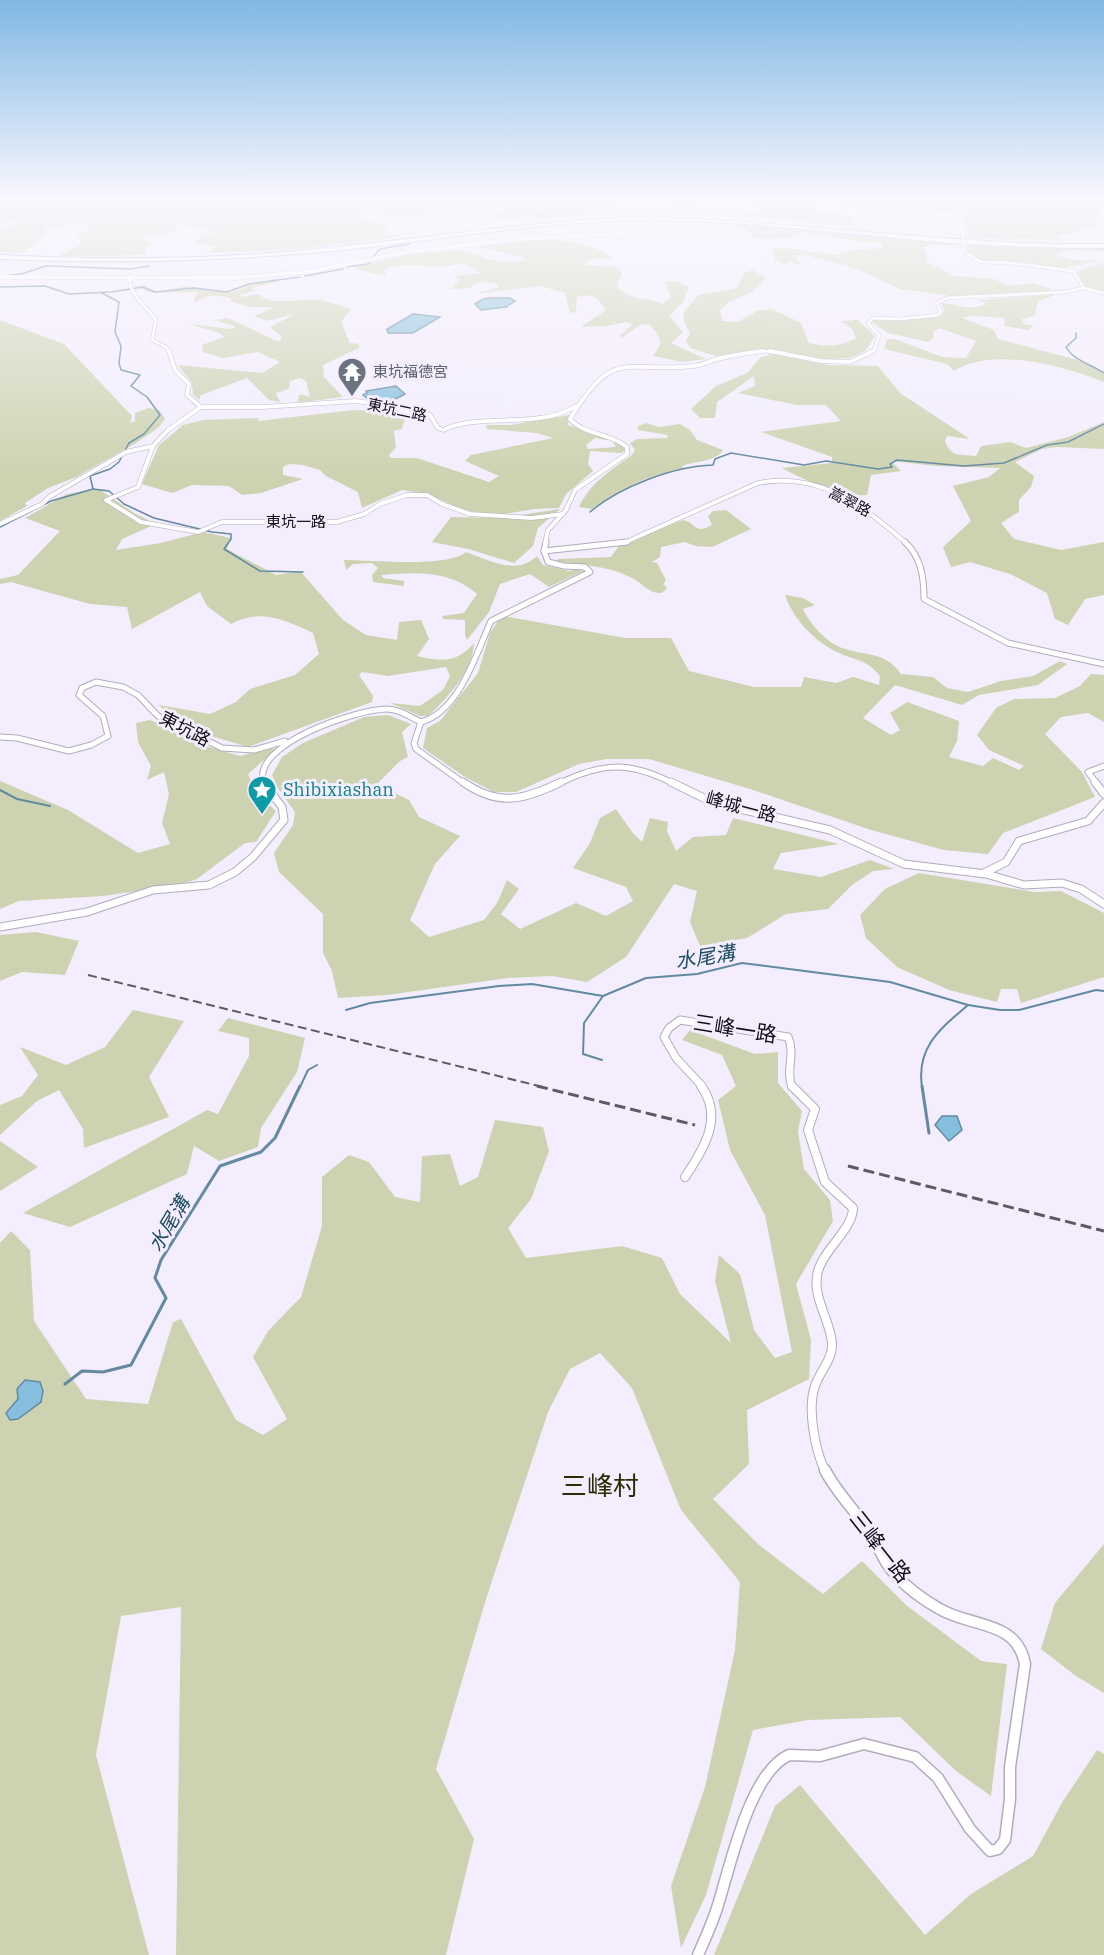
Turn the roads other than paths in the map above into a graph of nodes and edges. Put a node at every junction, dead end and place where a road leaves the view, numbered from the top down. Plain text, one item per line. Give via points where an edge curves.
1 (133, 292) edge
2 (1060, 292) edge
3 (581, 401) junction
4 (201, 407) junction
5 (153, 446) junction
6 (562, 514) junction
7 (0, 524) edge
8 (544, 551) junction
9 (1104, 664) edge
10 (421, 722) junction
11 (0, 737) edge
12 (293, 738) junction
13 (1104, 766) edge
14 (1104, 794) edge
15 (1104, 803) edge
16 (981, 874) junction
17 (1104, 904) edge
18 (0, 927) edge
19 (686, 1177) dead end
20 (698, 1955) edge

1 - 4 street via 137,302 155,317 152,340 168,349 175,370 189,384 187,394
2 - 3 street via 947,298 938,303 938,315 873,318 868,322 879,335 879,341 874,351 854,361 821,361 764,351 696,366 621,366 604,374
3 - 4 street, 東坑二路 via 568,411 505,423 456,424 443,430 430,415 413,415 391,406 356,400
3 - 6 street via 571,417 572,423 615,436 628,450 619,461 575,490
4 - 5 street
5 - 6 street, 東坑一路 via 138,487 106,500 141,522 198,532 222,522 337,522 407,495 427,495 470,514 532,519
5 - 7 street via 126,452 42,504
6 - 8 street via 548,530
8 - 9 street, 嵩翠路 via 626,542 758,483 796,482 844,496 879,519 916,554 924,599 934,605 1008,643
8 - 10 street via 548,562 585,567 590,572 491,621 470,675 440,713
10 - 12 street via 388,708 372,710
10 - 16 street, 峰城一路 via 414,742 416,749 490,798 518,800 537,795 568,777 624,766 713,803 848,836 904,864
11 - 12 street, 東坑路 via 69,751 91,746 110,733 103,716 79,696 81,687 94,682 130,691 154,714 220,747 251,752
12 - 18 street via 262,770 262,781 283,807 284,820 235,872 209,885 153,890 87,912
13 - 14 street via 1088,772
15 - 16 street via 1088,821 1019,841 1012,858
16 - 17 street, 峰城一路 via 1033,886 1063,883 1086,891
19 - 20 street, 三峰一路 via 705,1147 713,1110 703,1088 679,1064 667,1044 664,1037 669,1028 680,1020 788,1038 794,1053 792,1088 815,1109 808,1130 825,1182 853,1208 853,1218 817,1276 832,1344 813,1392 813,1438 819,1461 889,1565 907,1584 957,1617 1006,1632 1018,1641 1025,1654 1005,1840 998,1849 990,1851 978,1842 939,1780 917,1758 904,1752 861,1742 816,1759 793,1753 784,1756 769,1769 753,1795 714,1921

